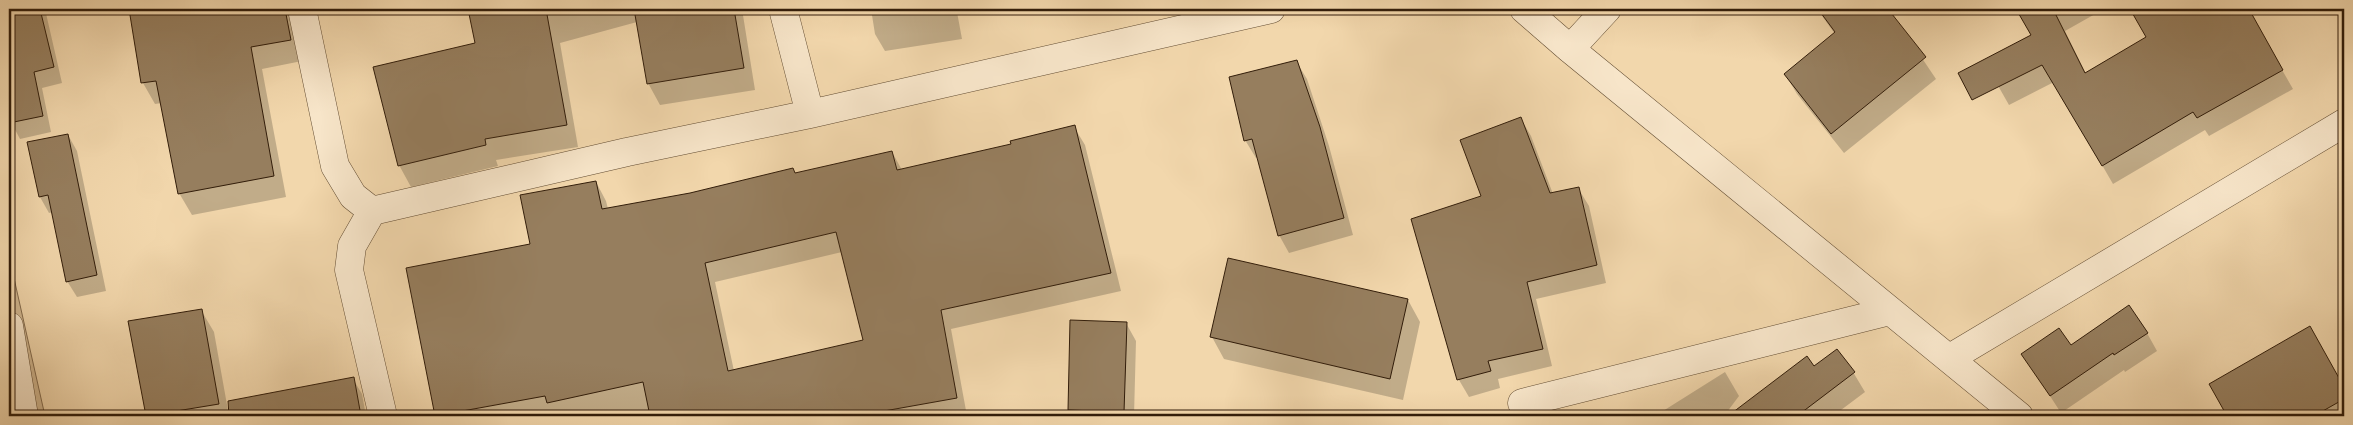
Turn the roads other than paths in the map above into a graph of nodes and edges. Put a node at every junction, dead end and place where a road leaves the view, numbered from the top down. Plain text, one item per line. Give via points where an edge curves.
1 (302, 9) edge
2 (783, 9) edge
3 (1271, 9) edge
4 (1524, 9) edge
5 (1607, 9) edge
6 (1570, 50) junction
7 (810, 114) junction
8 (2344, 123) edge
9 (372, 212) junction
10 (1890, 311) junction
11 (9, 326) edge
12 (1950, 358) junction
13 (1522, 403) dead end
14 (24, 416) edge
15 (382, 416) edge
16 (2019, 416) edge

1 - 9 street via 335,166 353,196
2 - 7 street
3 - 7 street
4 - 6 street
5 - 6 street
6 - 10 street
7 - 9 street via 627,152
8 - 12 street
9 - 15 street via 352,246 349,270
10 - 12 street
10 - 13 street
11 - 14 street
12 - 16 street

